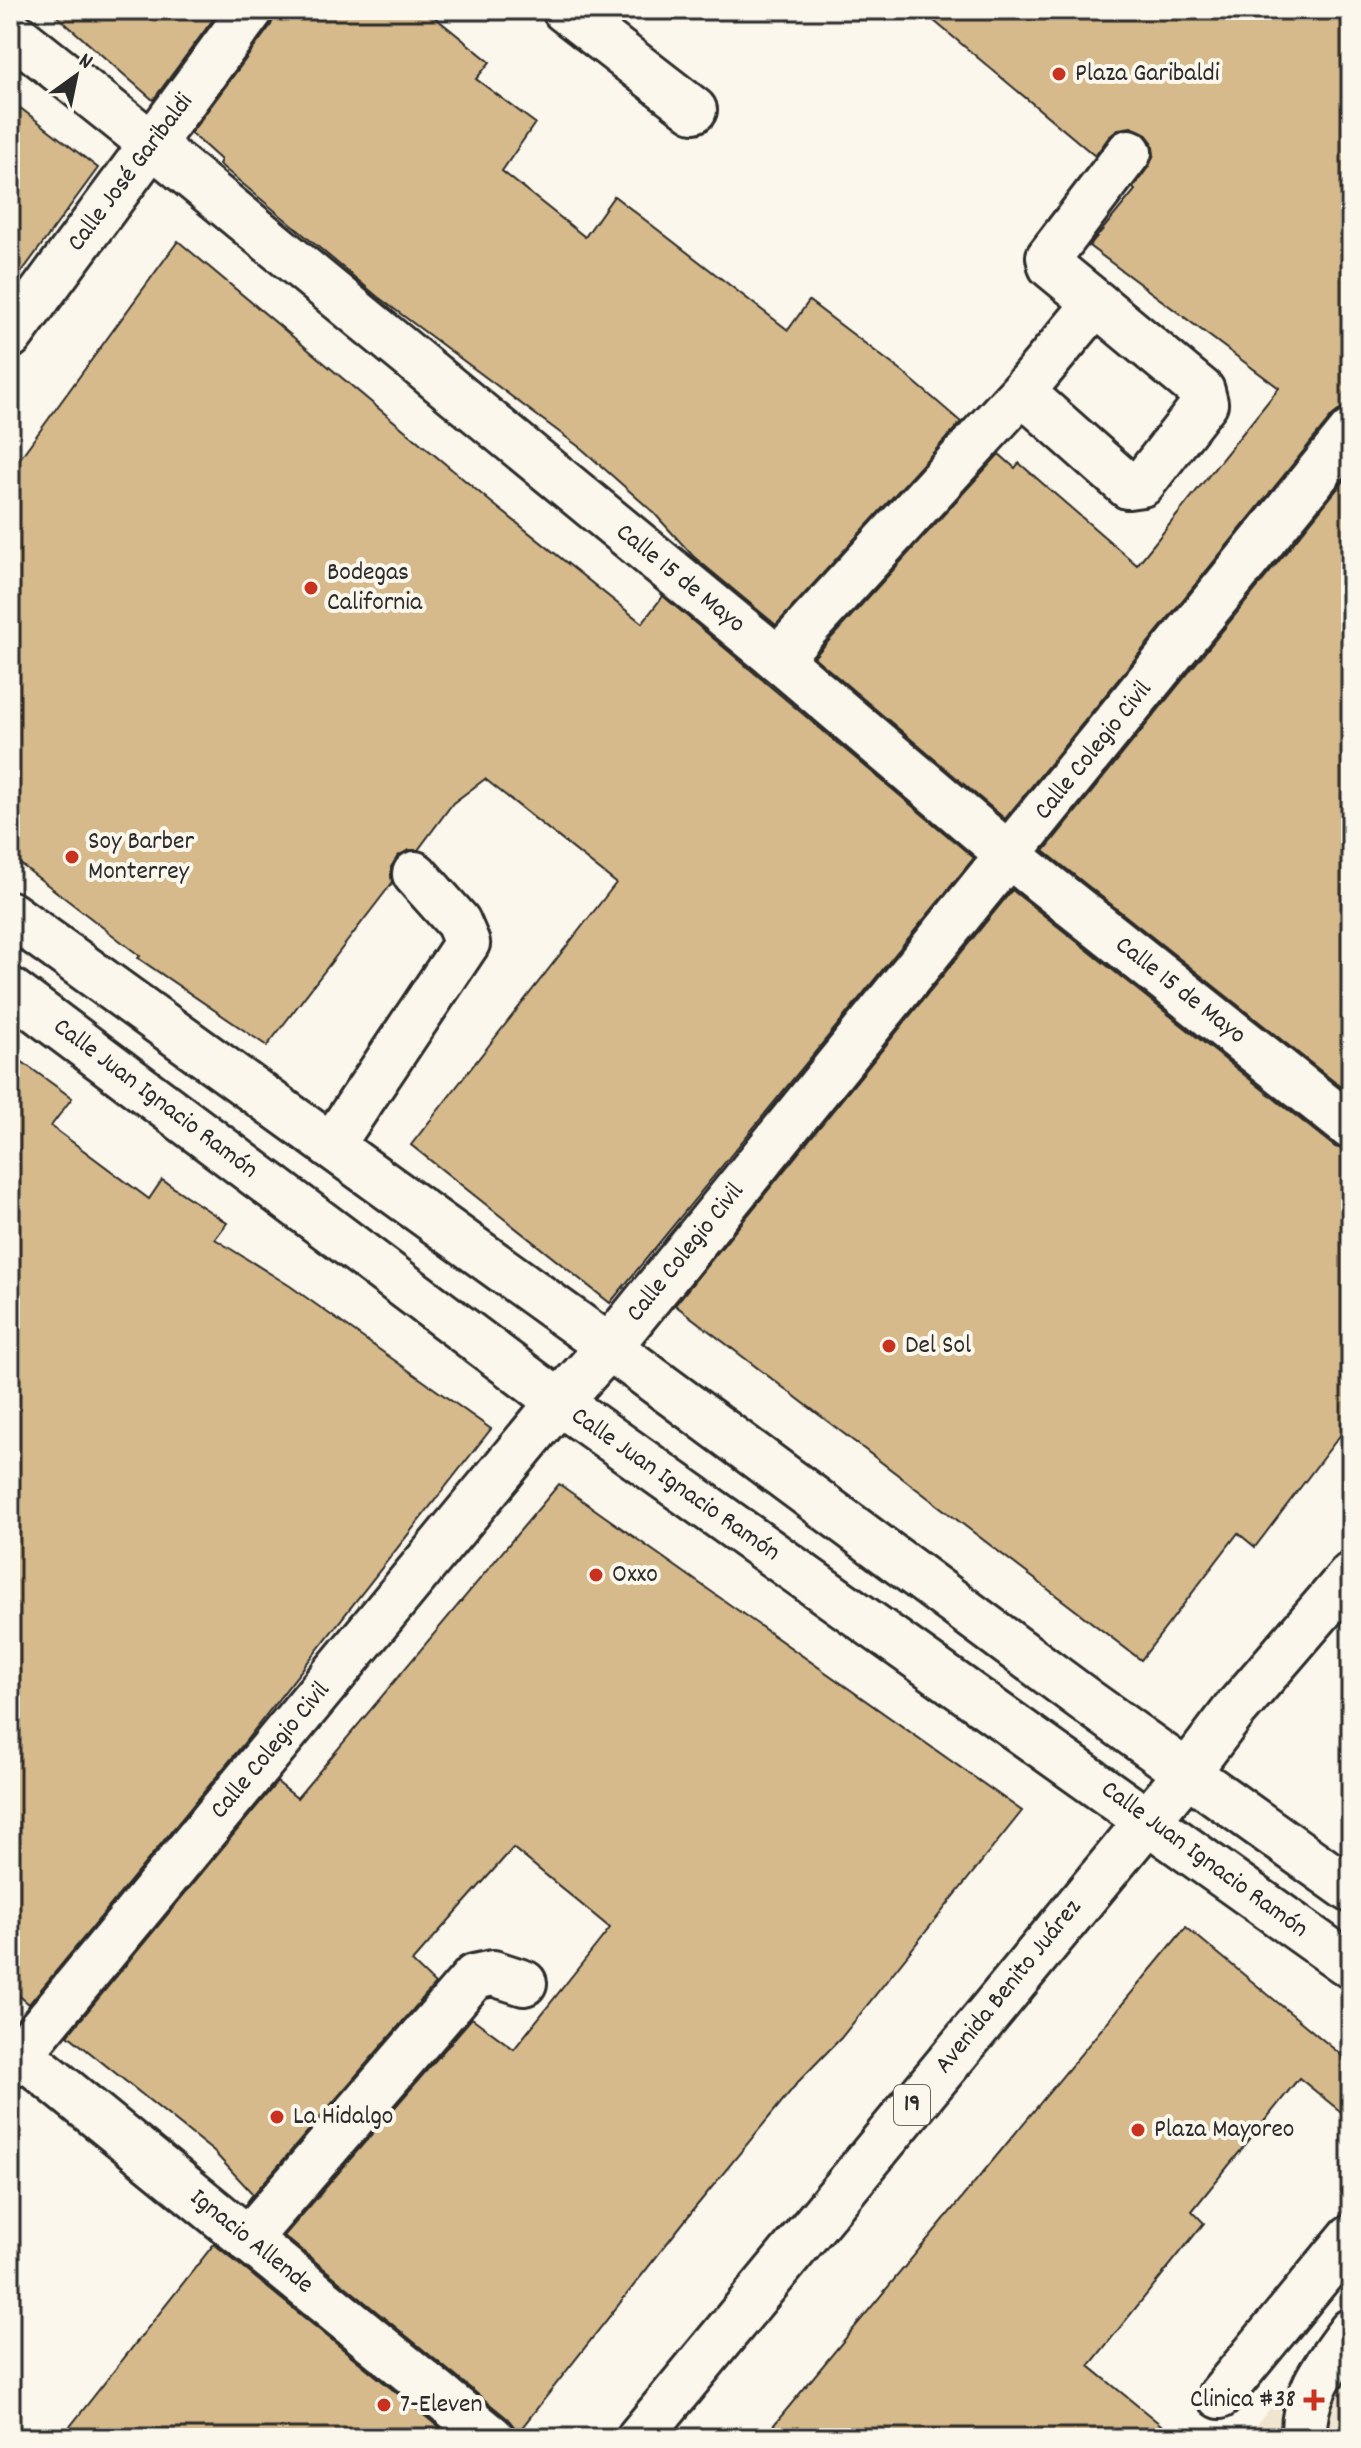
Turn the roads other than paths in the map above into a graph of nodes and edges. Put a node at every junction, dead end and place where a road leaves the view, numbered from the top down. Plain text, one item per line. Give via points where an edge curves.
1 (251, 10) edge
2 (565, 10) edge
3 (10, 31) edge
4 (694, 110) dead end
5 (153, 145) junction
6 (1129, 152) dead end
7 (1096, 303) junction
8 (10, 336) edge
9 (1022, 392) junction
10 (1351, 432) edge
11 (778, 659) junction
12 (1010, 856) junction
13 (415, 874) dead end
14 (10, 914) edge
15 (10, 990) edge
16 (1351, 1127) edge
17 (331, 1146) junction
18 (609, 1347) junction
19 (559, 1402) junction
20 (1351, 1575) edge
21 (1187, 1773) junction
22 (1147, 1820) junction
23 (1351, 1890) edge
24 (1351, 1966) edge
25 (524, 1983) dead end
26 (13, 2055) edge
27 (1351, 2237) edge
28 (248, 2239) junction
29 (1351, 2331) edge
30 (1220, 2396) dead end
31 (492, 2438) edge
32 (639, 2438) edge
33 (1304, 2438) edge

1 - 5 street, Calle José Garibaldi
2 - 4 street
3 - 5 street, Calle 15 de Mayo
5 - 8 street, Calle José Garibaldi
5 - 11 street, Calle 15 de Mayo
6 - 7 street via 1049,257 1051,266
7 - 9 street
7 - 9 street via 1202,391 1205,403 1142,484 1128,486
9 - 11 street
10 - 12 street, Calle Colegio Civil
11 - 12 street, Calle 15 de Mayo
12 - 16 street, Calle 15 de Mayo
12 - 18 street, Calle Colegio Civil
13 - 17 street via 458,922 467,943
14 - 17 street
15 - 19 street, Calle Juan Ignacio Ramón
17 - 18 street
18 - 19 street, Calle Colegio Civil
18 - 21 street
19 - 22 street, Calle Juan Ignacio Ramón
19 - 26 street, Calle Colegio Civil
20 - 21 street, Avenida Benito Juárez / 19
21 - 22 street, Avenida Benito Juárez / 19
21 - 23 street
22 - 24 street, Calle Juan Ignacio Ramón
22 - 32 street, Avenida Benito Juárez / 19
25 - 28 street via 493,1973 474,1977
26 - 28 street, Ignacio Allende
27 - 30 street
28 - 31 street, Ignacio Allende
29 - 33 street via 1308,2399

